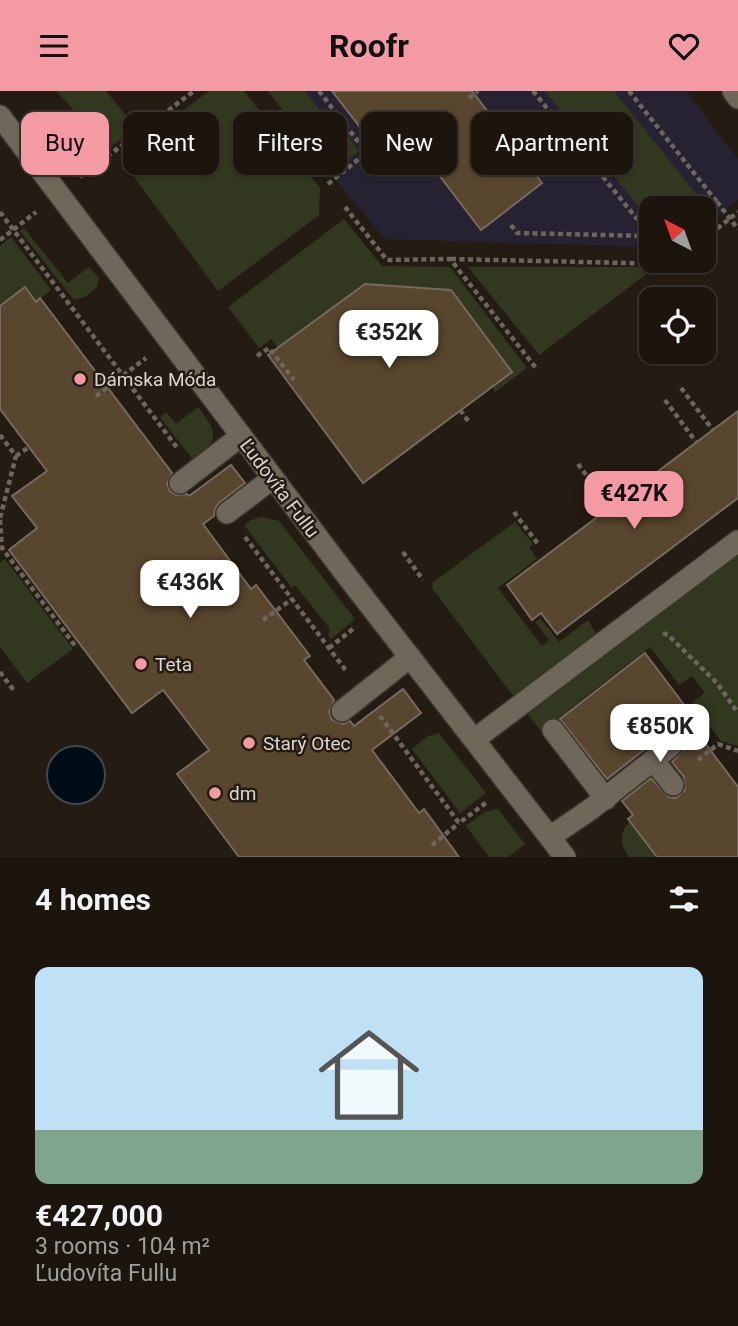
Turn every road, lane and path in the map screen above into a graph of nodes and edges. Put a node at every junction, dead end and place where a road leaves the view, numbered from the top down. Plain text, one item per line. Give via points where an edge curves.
1 (194, 91) edge
2 (320, 91) edge
3 (478, 91) edge
4 (533, 91) edge
5 (629, 91) edge
6 (469, 98) dead end
7 (0, 116) edge
8 (361, 145) edge
9 (361, 158) edge
10 (77, 180) dead end
11 (328, 184) dead end
12 (718, 202) joint
13 (345, 207) dead end
14 (40, 209) dead end
15 (0, 212) edge
16 (738, 212) edge
17 (730, 218) junction
18 (639, 221) edge
19 (511, 225) dead end
20 (716, 229) edge
21 (738, 229) edge
22 (13, 230) junction
23 (639, 236) edge
24 (0, 240) edge
25 (450, 259) junction
26 (639, 263) edge
27 (257, 356) dead end
28 (142, 361) dead end
29 (536, 368) dead end
30 (123, 376) junction
31 (294, 380) dead end
32 (681, 388) dead end
33 (96, 396) dead end
34 (665, 400) dead end
35 (460, 410) dead end
36 (469, 422) dead end
37 (713, 430) dead end
38 (0, 435) edge
39 (241, 436) junction
40 (696, 442) dead end
41 (29, 447) dead end
42 (16, 456) junction
43 (579, 464) dead end
44 (187, 477) joint
45 (273, 478) junction
46 (0, 489) edge
47 (6, 496) junction
48 (602, 496) dead end
49 (514, 512) dead end
50 (227, 513) dead end
51 (0, 519) edge
52 (738, 541) edge
53 (538, 544) dead end
54 (1, 549) edge
55 (403, 552) dead end
56 (424, 580) dead end
57 (292, 599) dead end
58 (263, 620) dead end
59 (360, 624) dead end
60 (629, 624) junction
61 (76, 647) dead end
62 (329, 648) dead end
63 (410, 657) junction
64 (0, 672) edge
65 (15, 692) dead end
66 (342, 711) dead end
67 (738, 713) edge
68 (553, 730) dead end
69 (475, 739) junction
70 (671, 747) dead end
71 (653, 760) junction
72 (673, 785) dead end
73 (606, 799) junction
74 (459, 823) dead end
75 (550, 837) junction
76 (432, 845) dead end
77 (565, 857) edge

1 - 10 path
2 - 8 path
3 - 6 path
4 - 18 path
5 - 12 path
7 - 39 street, Ľudovíta Fullu
9 - 11 path
12 - 17 path
13 - 25 path via 387,260
14 - 22 path
15 - 22 path
16 - 17 path
17 - 20 path
17 - 21 path
19 - 23 path via 517,233
22 - 24 path
22 - 30 path
25 - 26 path
25 - 29 path
27 - 31 path via 269,348
28 - 30 path
30 - 33 path
30 - 44 path
32 - 37 path
34 - 40 path
35 - 36 path
38 - 42 path
39 - 44 street
39 - 45 street, Ľudovíta Fullu
41 - 42 path
42 - 47 path
43 - 48 path
45 - 50 street
45 - 63 street, Ľudovíta Fullu
46 - 47 path
47 - 51 path
49 - 53 path
51 - 54 path
52 - 60 street
54 - 61 path
55 - 56 path
57 - 58 path
59 - 62 path
60 - 67 path via 668,635 717,683
60 - 69 street
63 - 66 street
63 - 69 street, Ľudovíta Fullu
64 - 65 path
68 - 73 street
69 - 75 street, Ľudovíta Fullu
70 - 71 street
71 - 72 street
71 - 73 street
73 - 75 street
74 - 76 path
75 - 77 street, Ľudovíta Fullu

